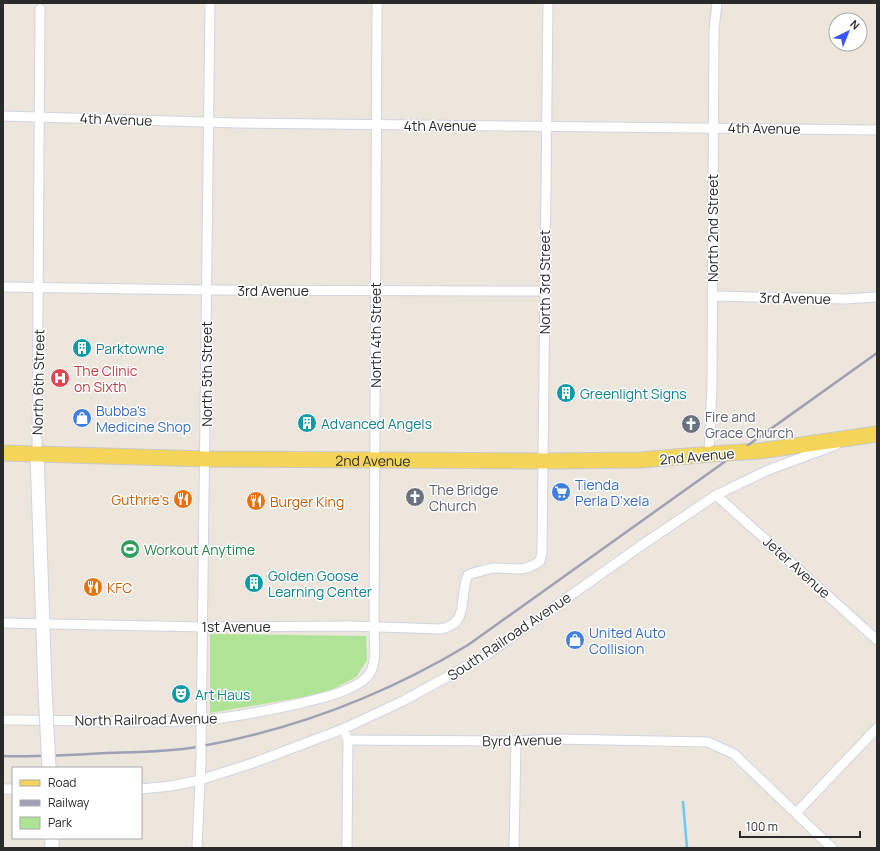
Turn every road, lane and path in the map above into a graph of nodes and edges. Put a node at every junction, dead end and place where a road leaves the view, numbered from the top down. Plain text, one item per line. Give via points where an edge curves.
1 (210, 3) edge
2 (377, 3) edge
3 (548, 3) edge
4 (716, 3) edge
5 (40, 9) dead end
6 (3, 116) edge
7 (39, 117) junction
8 (209, 122) junction
9 (376, 124) junction
10 (546, 125) junction
11 (712, 127) junction
12 (877, 130) edge
13 (3, 287) edge
14 (39, 288) junction
15 (207, 290) junction
16 (375, 291) junction
17 (544, 291) junction
18 (712, 296) junction
19 (877, 297) edge
20 (877, 434) edge
21 (856, 438) junction
22 (3, 453) edge
23 (37, 453) junction
24 (710, 454) junction
25 (206, 459) junction
26 (375, 460) junction
27 (544, 461) junction
28 (716, 495) junction
29 (462, 613) joint
30 (3, 623) edge
31 (44, 624) junction
32 (204, 627) junction
33 (374, 627) junction
34 (877, 640) edge
35 (372, 667) joint
36 (3, 720) edge
37 (202, 723) junction
38 (877, 728) edge
39 (343, 729) junction
40 (348, 740) junction
41 (516, 740) junction
42 (48, 762) edge
43 (200, 780) junction
44 (142, 788) edge
45 (796, 813) junction
46 (197, 848) edge
47 (347, 848) edge
48 (514, 848) edge
49 (832, 848) edge

1 - 8 street, North 5th Street
2 - 9 street, North 4th Street
3 - 10 street, North 3rd Street
4 - 11 street, North 2nd Street
5 - 7 street, North 6th Street
6 - 7 street, 4th Avenue
7 - 8 street, 4th Avenue
7 - 14 street, North 6th Street
8 - 9 street, 4th Avenue
8 - 15 street, North 5th Street
9 - 10 street, 4th Avenue
9 - 16 street, North 4th Street
10 - 11 street, 4th Avenue
10 - 17 street, North 3rd Street
11 - 12 street, 4th Avenue
11 - 18 street, North 2nd Street
13 - 14 street, 3rd Avenue
14 - 15 street, 3rd Avenue
14 - 23 street, North 6th Street
15 - 16 street, 3rd Avenue
15 - 25 street, North 5th Street
16 - 17 street, 3rd Avenue
16 - 26 street, North 4th Street
17 - 27 street, North 3rd Street
18 - 19 street, 3rd Avenue via 846,299
18 - 24 street, North 2nd Street
20 - 21 main road, 2nd Avenue
21 - 24 main road, 2nd Avenue, bridge via 760,451
21 - 28 street, South Railroad Avenue via 768,470
22 - 23 main road, 2nd Avenue
23 - 25 main road, 2nd Avenue
23 - 31 street, North 6th Street
24 - 27 main road, 2nd Avenue via 640,460
25 - 26 main road, 2nd Avenue
25 - 32 street, North 5th Street
26 - 27 main road, 2nd Avenue
26 - 33 street, North 4th Street
27 - 29 street, North 3rd Street via 540,561 530,568 492,568 468,575 464,584
28 - 34 street, Jeter Avenue
28 - 39 street, South Railroad Avenue via 485,656 403,701
29 - 33 street, 1st Avenue via 457,622 449,628
30 - 31 street, 1st Avenue
31 - 32 street, 1st Avenue
31 - 42 street, North 6th Street, bridge
32 - 33 street, 1st Avenue
32 - 37 street, North 5th Street
33 - 35 street, North 4th Street
35 - 37 street, North Railroad Avenue via 368,676 361,682 318,699
36 - 37 street, North Railroad Avenue
37 - 43 street, North 5th Street, bridge
38 - 45 street
39 - 40 street
39 - 43 street, South Railroad Avenue
40 - 41 street, Byrd Avenue
40 - 47 street
41 - 45 street, Byrd Avenue via 708,742 734,754
41 - 48 street
43 - 44 street, South Railroad Avenue via 171,786
43 - 46 street, North 5th Street
45 - 49 street

